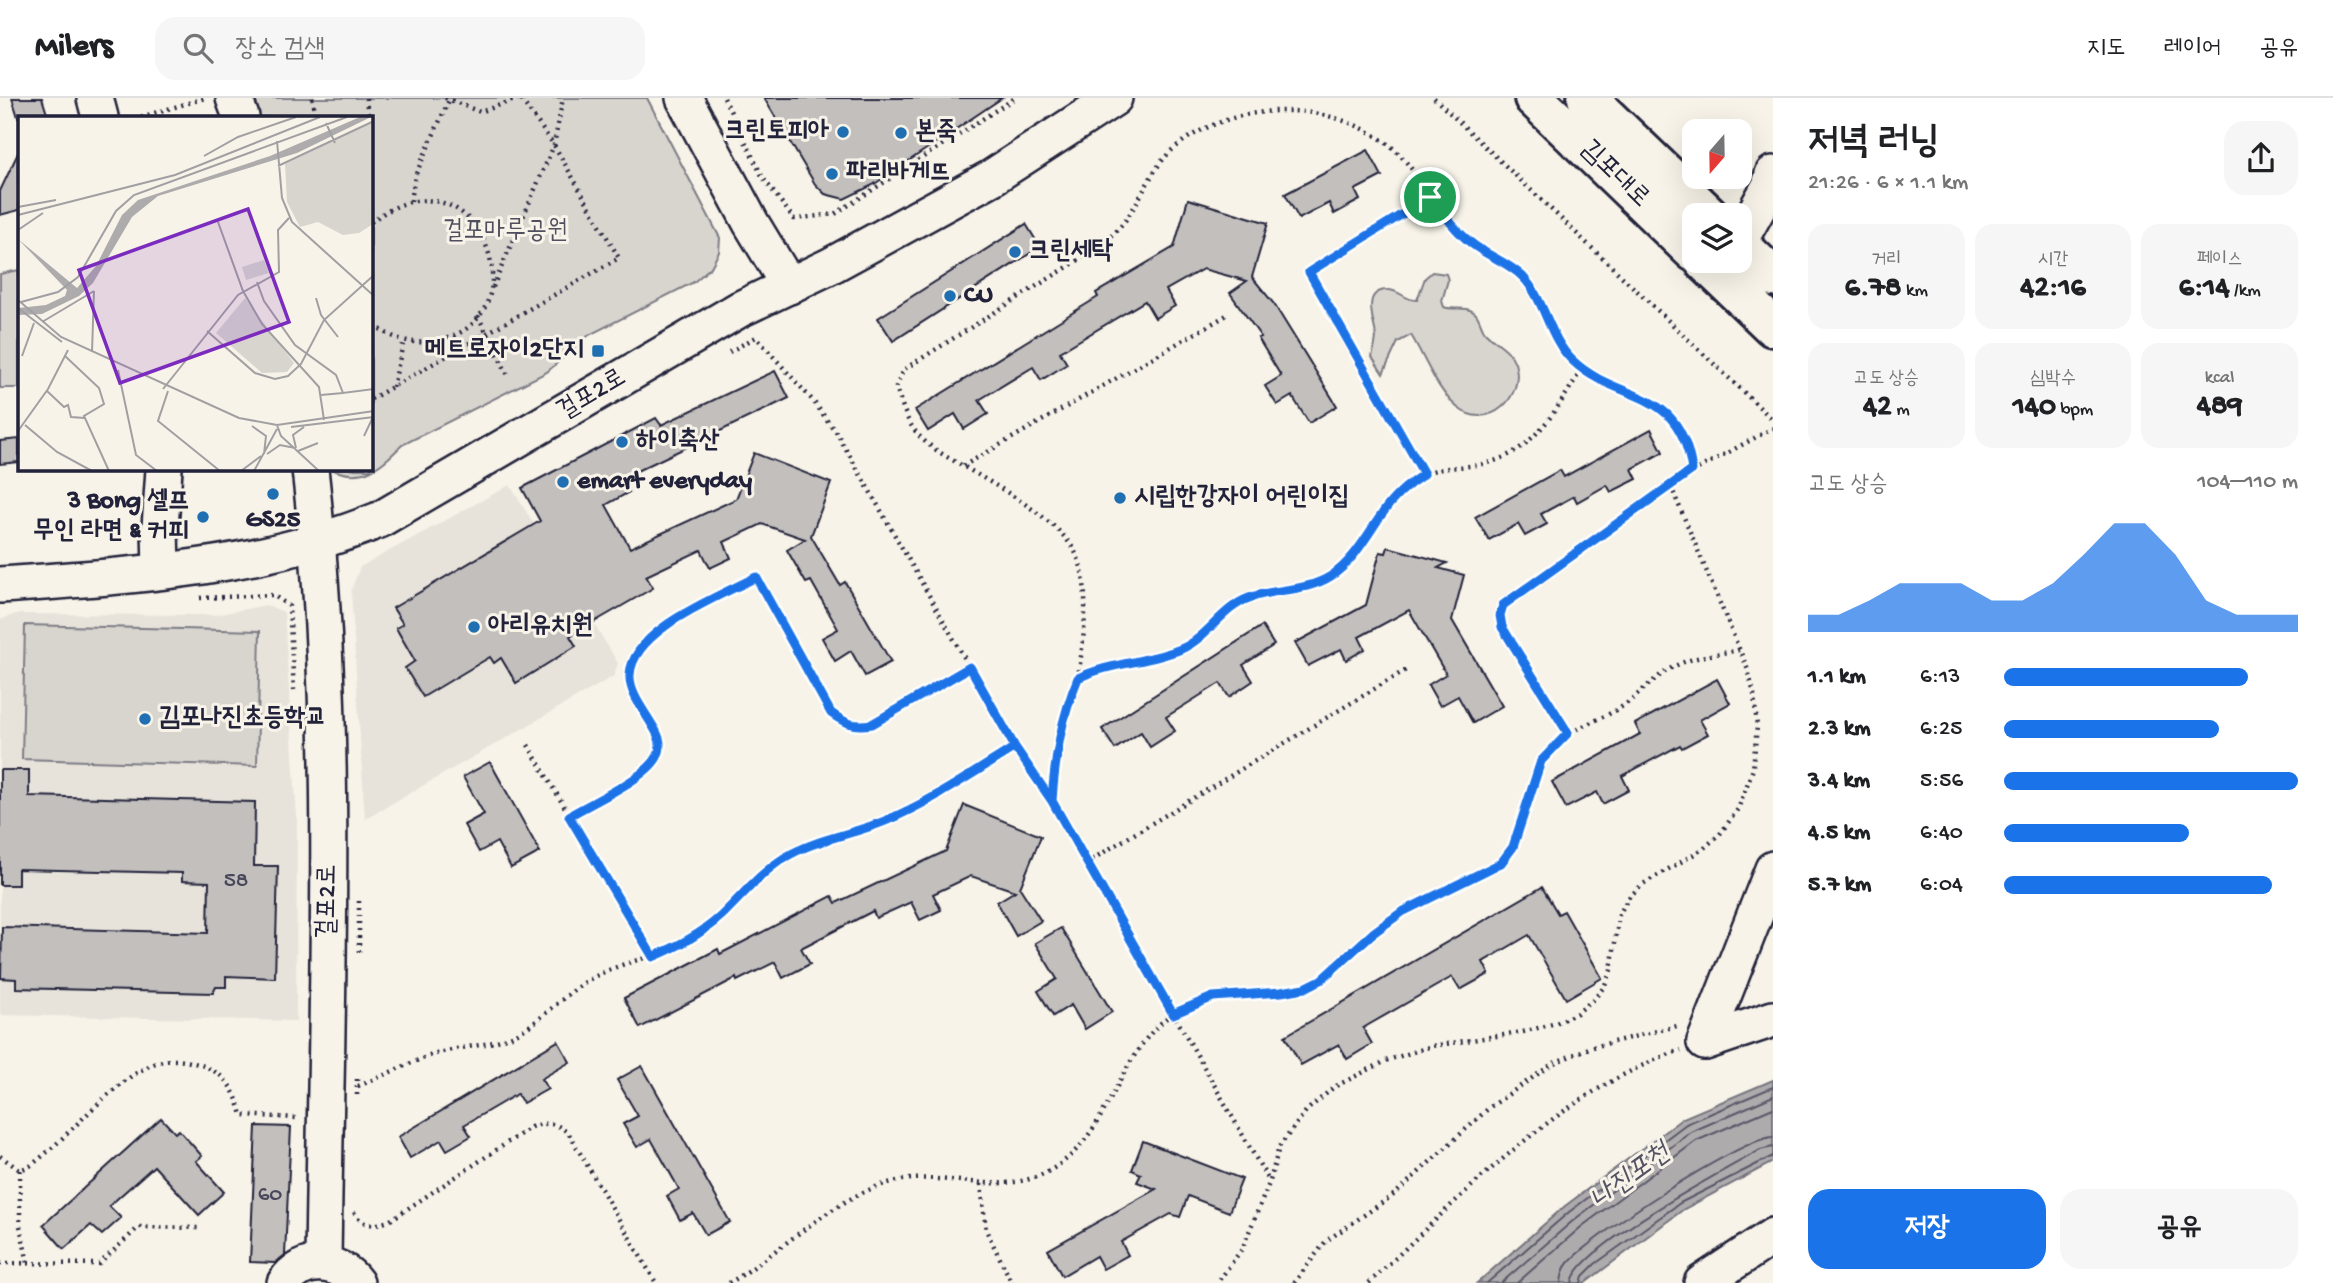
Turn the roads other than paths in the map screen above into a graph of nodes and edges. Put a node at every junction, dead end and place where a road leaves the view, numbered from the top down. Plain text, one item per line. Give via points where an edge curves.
1 (95, 98) edge
2 (234, 98) edge
3 (684, 98) edge
4 (1090, 98) edge
5 (1114, 98) edge
6 (1534, 98) edge
7 (1587, 98) edge
8 (100, 116) edge
9 (241, 116) edge
10 (1773, 174) edge
11 (1696, 203) edge
12 (1752, 220) edge
13 (1682, 240) edge
14 (1752, 249) edge
15 (1717, 273) edge
16 (1773, 277) edge
17 (784, 278) junction
18 (1773, 327) edge
19 (164, 471) edge
20 (310, 471) edge
21 (318, 534) junction
22 (160, 564) junction
23 (0, 570) edge
24 (0, 585) edge
25 (1773, 869) edge
26 (1773, 1019) edge
27 (1773, 1236) edge
28 (323, 1263) junction
29 (285, 1283) edge
30 (356, 1283) edge
31 (1702, 1283) edge

1 - 8 street
2 - 9 street
3 - 17 street
4 - 17 street, 걸포2로 via 990,164 820,252
5 - 17 street, 걸포2로 via 991,178
6 - 13 main road, 김포대로
7 - 11 main road, 김포대로
10 - 12 street
14 - 16 main road
15 - 18 main road
17 - 21 street, 걸포2로 via 731,295 553,405
19 - 22 street
20 - 21 street, 걸포2로
21 - 22 street, 걸포2로
21 - 28 street, 걸포2로 via 328,700 330,859
22 - 23 street
22 - 24 street
25 - 26 street via 1709,1031
27 - 31 street
28 - 29 street via 298,1269
28 - 30 street via 337,1266

